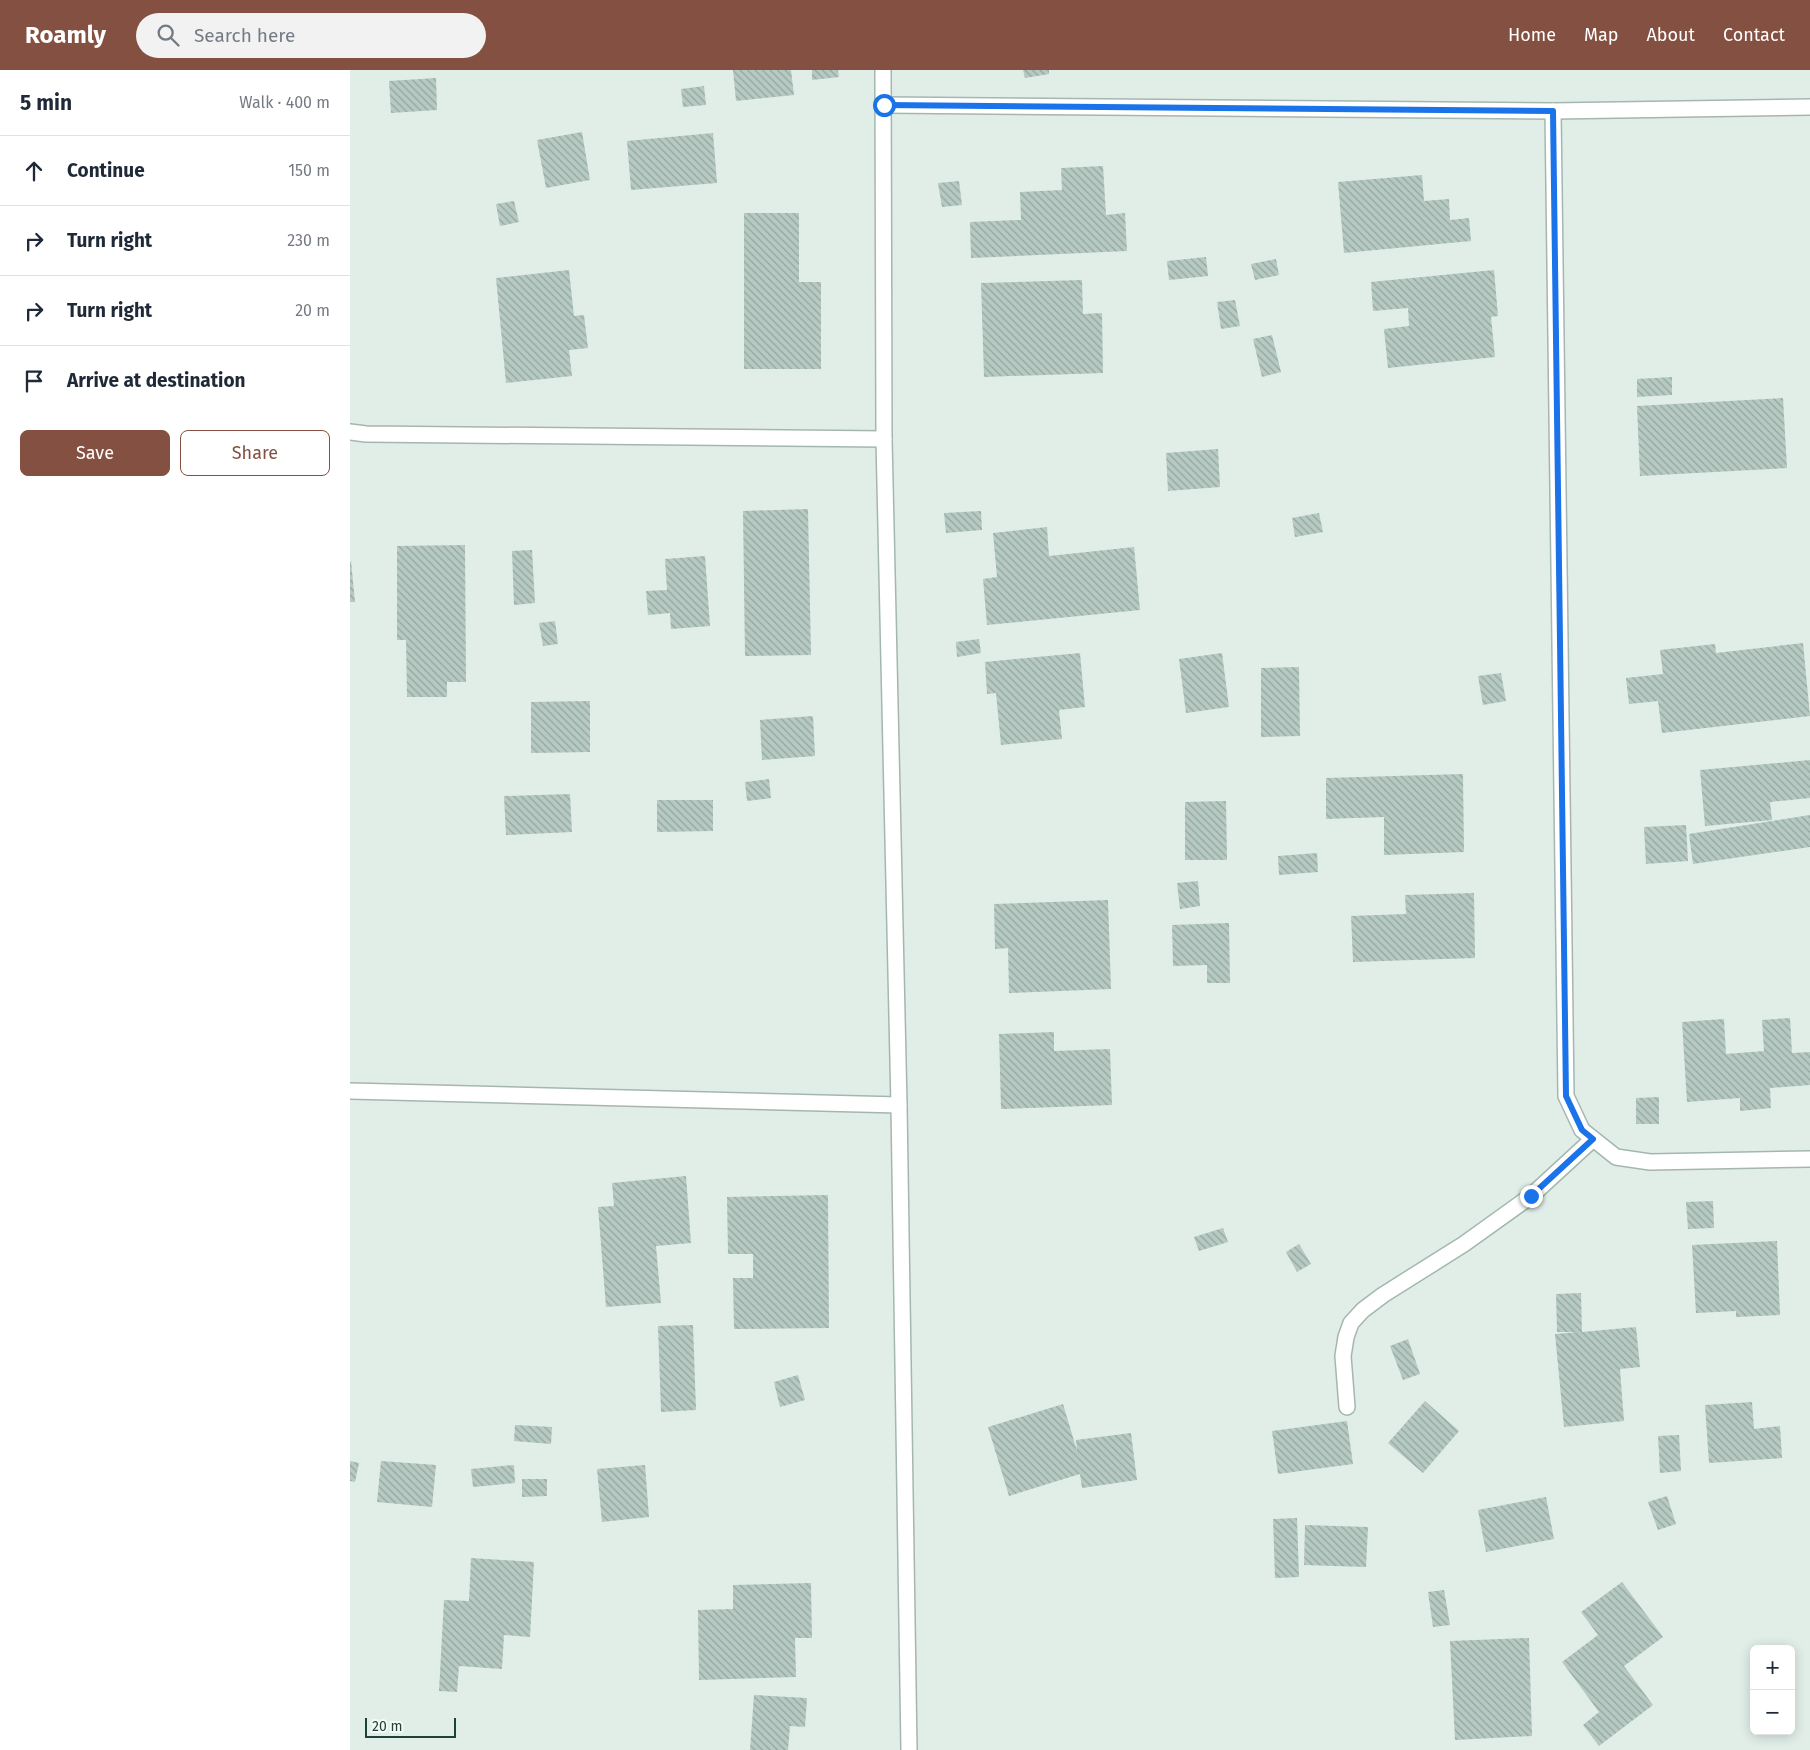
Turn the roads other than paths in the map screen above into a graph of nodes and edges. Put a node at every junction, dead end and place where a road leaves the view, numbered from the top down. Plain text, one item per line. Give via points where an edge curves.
1 (883, 70) edge
2 (884, 105) junction
3 (1810, 107) edge
4 (1553, 111) junction
5 (350, 432) edge
6 (884, 440) junction
7 (350, 1091) edge
8 (899, 1105) junction
9 (1593, 1139) junction
10 (1810, 1159) edge
11 (1347, 1407) dead end
12 (909, 1750) edge

1 - 2 street
2 - 4 street
2 - 6 street
3 - 4 street
4 - 9 street via 1566,1096 1582,1130
5 - 6 street
6 - 8 street
7 - 8 street
8 - 12 street
9 - 10 street via 1616,1157 1650,1162
9 - 11 street via 1531,1196 1383,1296 1351,1323 1343,1356

